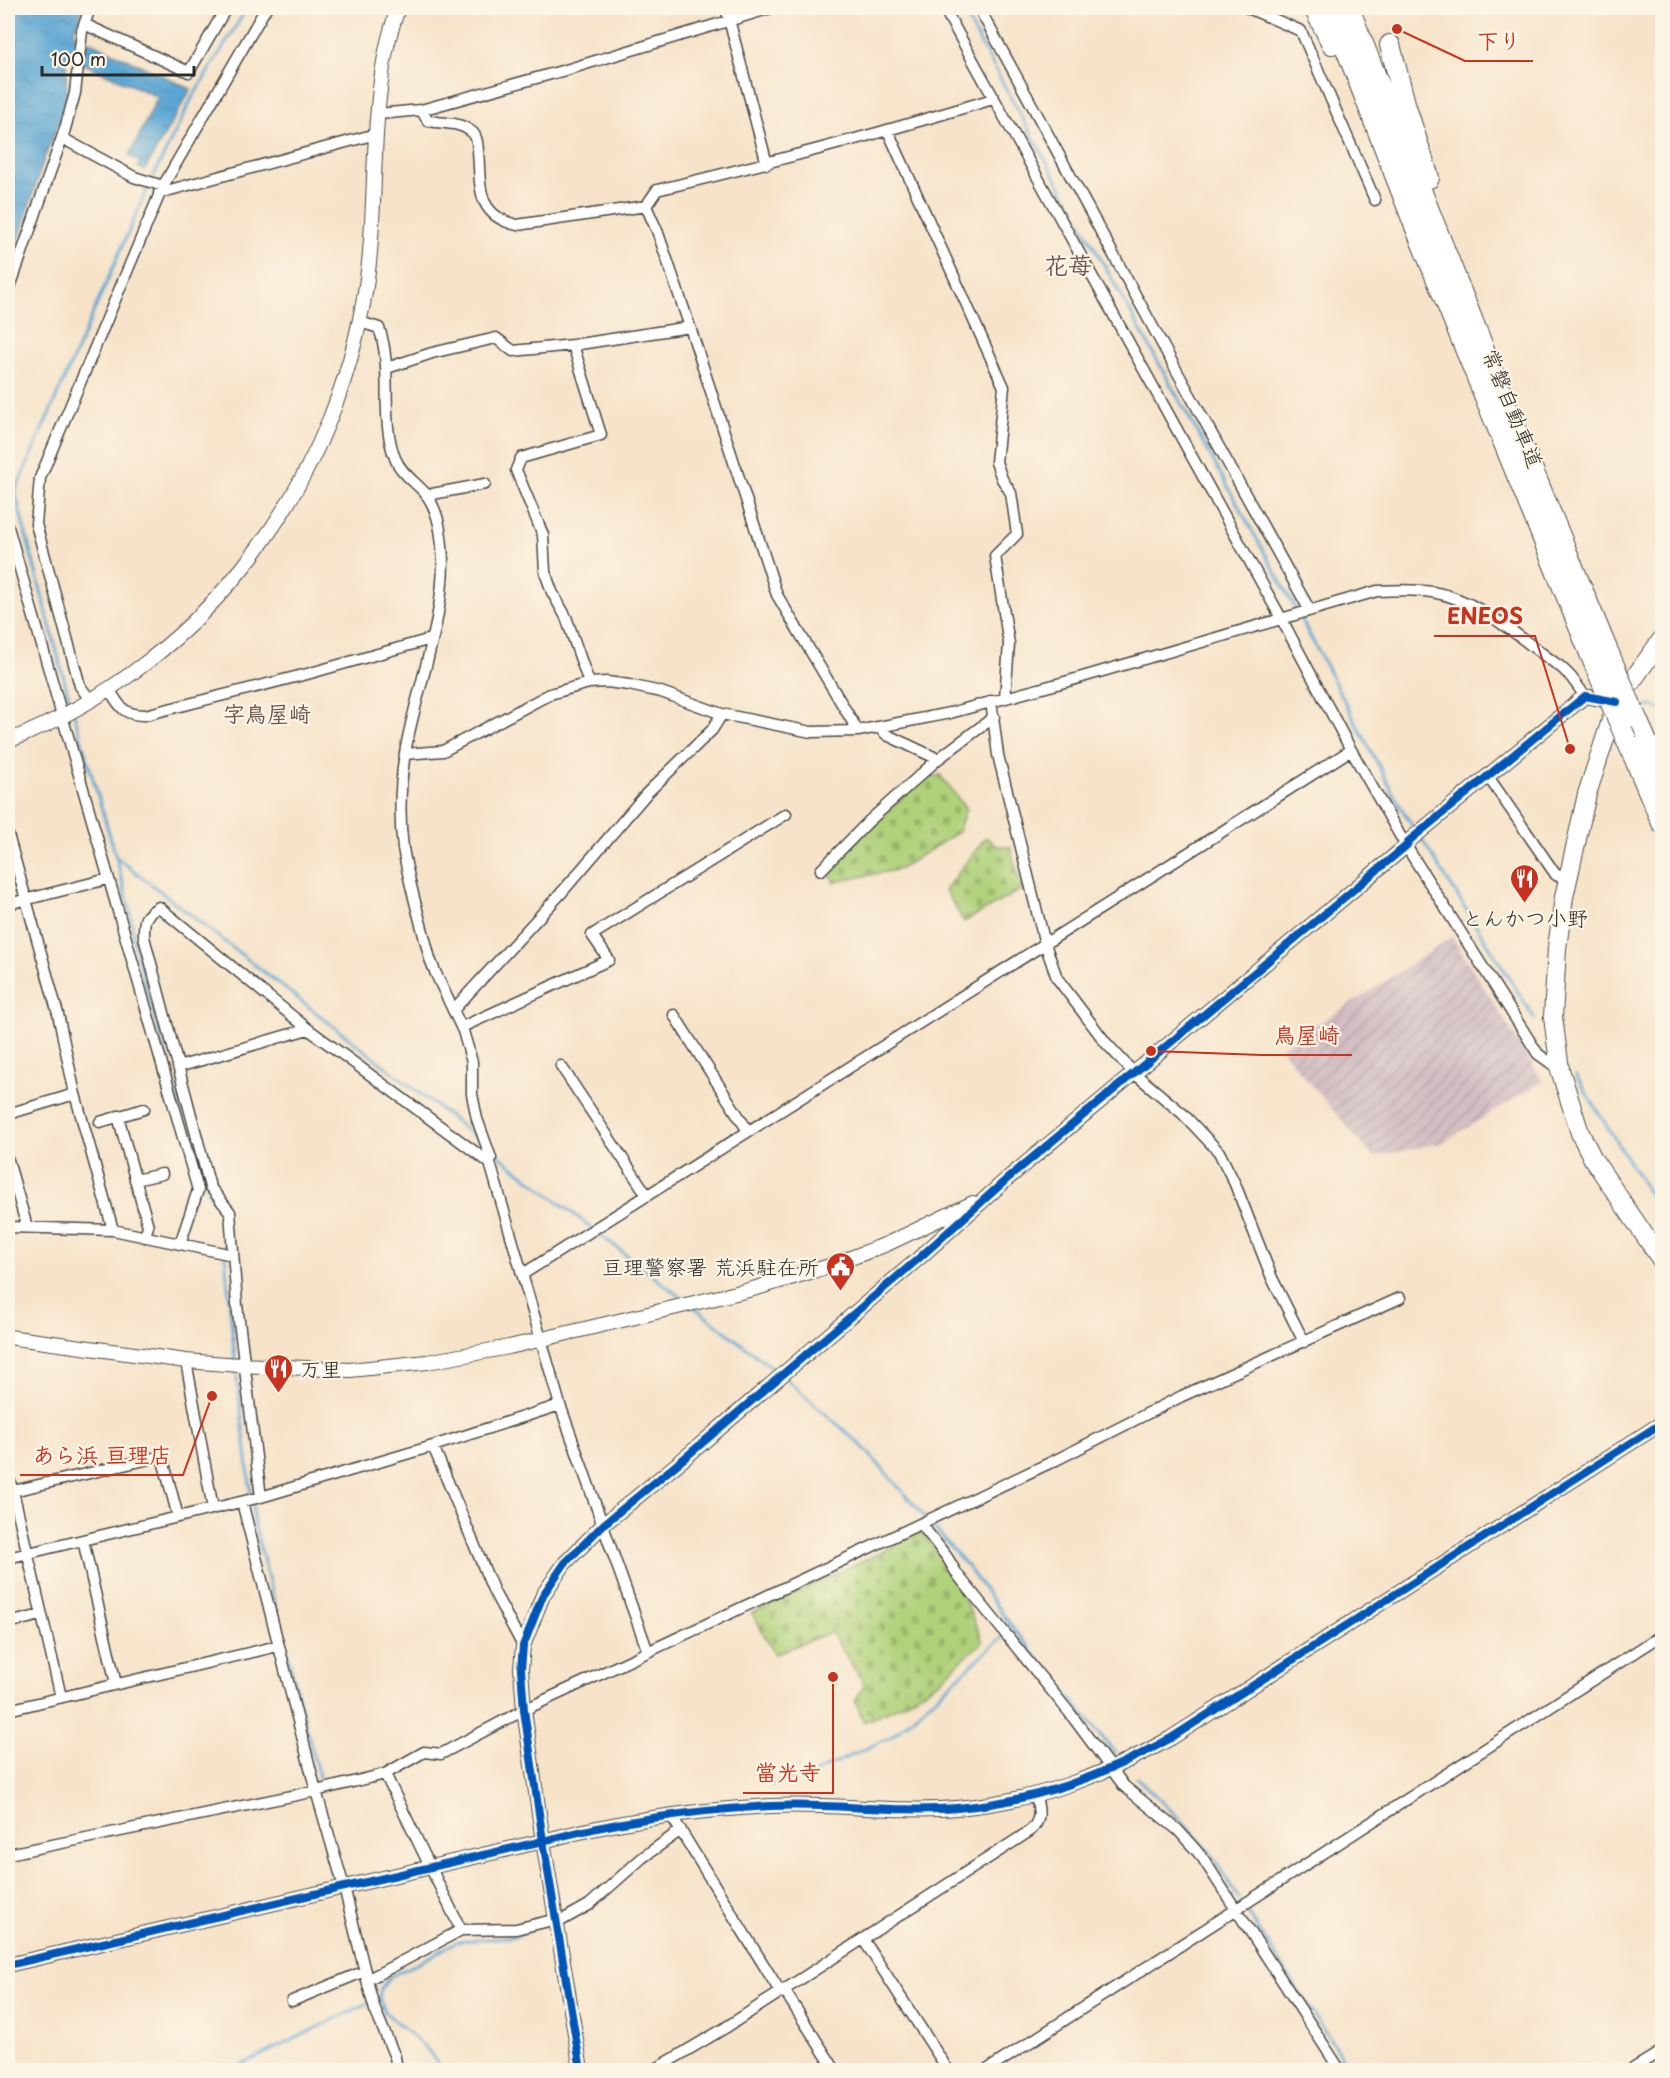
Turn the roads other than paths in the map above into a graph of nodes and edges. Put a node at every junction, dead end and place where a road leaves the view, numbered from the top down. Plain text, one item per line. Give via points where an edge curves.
1 (90, 8) edge
2 (226, 8) edge
3 (266, 8) edge
4 (398, 8) edge
5 (771, 8) edge
6 (944, 8) edge
7 (979, 8) edge
8 (1248, 8) edge
9 (1314, 8) edge
10 (1330, 8) edge
11 (1349, 8) edge
12 (728, 13) edge
13 (83, 28) junction
14 (1390, 45) dead end
15 (993, 99) junction
16 (421, 110) junction
17 (378, 114) junction
18 (888, 131) junction
19 (63, 133) junction
20 (376, 134) junction
21 (767, 164) junction
22 (160, 188) junction
23 (1375, 200) dead end
24 (646, 206) junction
25 (1414, 224) junction
26 (8, 293) edge
27 (360, 322) junction
28 (690, 327) junction
29 (573, 345) junction
30 (387, 368) junction
31 (1508, 410) junction
32 (485, 484) dead end
33 (427, 495) junction
34 (8, 527) edge
35 (11, 556) edge
36 (1309, 609) junction
37 (1281, 618) junction
38 (431, 639) junction
39 (1662, 639) edge
40 (1599, 652) junction
41 (589, 683) junction
42 (109, 689) junction
43 (1585, 696) junction
44 (1005, 698) junction
45 (991, 701) junction
46 (1617, 702) junction
47 (87, 703) junction
48 (722, 714) junction
49 (65, 715) junction
50 (994, 717) junction
51 (878, 727) junction
52 (858, 731) junction
53 (8, 741) edge
54 (1351, 750) junction
55 (405, 754) junction
56 (938, 759) junction
57 (1487, 775) junction
58 (1662, 776) edge
59 (786, 814) dead end
60 (1662, 823) edge
61 (8, 836) edge
62 (1408, 843) junction
63 (821, 870) dead end
64 (1567, 877) junction
65 (108, 879) junction
66 (26, 899) junction
67 (8, 904) edge
68 (1045, 944) junction
69 (454, 1010) junction
70 (674, 1015) dead end
71 (462, 1027) junction
72 (308, 1029) junction
73 (561, 1066) dead end
74 (178, 1067) junction
75 (1560, 1070) junction
76 (1134, 1073) junction
77 (75, 1094) junction
78 (144, 1109) dead end
79 (8, 1114) edge
80 (118, 1116) junction
81 (100, 1122) dead end
82 (748, 1131) junction
83 (8, 1160) edge
84 (490, 1160) junction
85 (162, 1173) dead end
86 (10, 1175) edge
87 (135, 1180) junction
88 (646, 1195) junction
89 (988, 1195) junction
90 (8, 1227) edge
91 (27, 1227) junction
92 (113, 1230) junction
93 (145, 1237) junction
94 (180, 1244) junction
95 (227, 1254) junction
96 (1662, 1262) edge
97 (523, 1274) junction
98 (1400, 1298) dead end
99 (8, 1337) edge
100 (540, 1338) junction
101 (1304, 1342) junction
102 (186, 1361) junction
103 (238, 1365) junction
104 (560, 1405) junction
105 (1662, 1423) edge
106 (434, 1446) junction
107 (8, 1476) edge
108 (13, 1491) junction
109 (261, 1497) junction
110 (242, 1502) junction
111 (213, 1509) junction
112 (178, 1517) junction
113 (926, 1521) junction
114 (604, 1524) junction
115 (83, 1540) junction
116 (26, 1554) junction
117 (8, 1558) edge
118 (41, 1615) junction
119 (8, 1623) edge
120 (1662, 1635) edge
121 (278, 1646) junction
122 (523, 1646) junction
123 (648, 1652) junction
124 (116, 1684) junction
125 (61, 1697) junction
126 (8, 1710) edge
127 (524, 1710) junction
128 (1110, 1769) junction
129 (385, 1774) junction
130 (316, 1791) junction
131 (1036, 1796) junction
132 (671, 1815) junction
133 (677, 1833) junction
134 (543, 1841) junction
135 (8, 1854) edge
136 (430, 1867) junction
137 (344, 1887) junction
138 (1237, 1909) junction
139 (557, 1921) junction
140 (461, 1930) junction
141 (863, 1939) junction
142 (8, 1965) edge
143 (366, 1976) junction
144 (782, 1991) junction
145 (292, 2001) dead end
146 (1662, 2050) edge
147 (667, 2068) edge
148 (397, 2070) edge
149 (581, 2070) edge
150 (654, 2070) edge
151 (835, 2070) edge
152 (948, 2070) edge
153 (987, 2070) edge
154 (1340, 2070) edge
155 (1631, 2070) edge

1 - 13 street
2 - 13 street via 189,72
3 - 22 street
4 - 17 street via 385,56
5 - 12 street
6 - 15 street
7 - 36 street
8 - 23 street via 1301,31
9 - 25 highway
10 - 25 highway, 常磐自動車道
11 - 31 highway, 常磐自動車道
12 - 16 street via 569,69
12 - 21 street
13 - 19 street via 75,93
14 - 31 highway via 1422,159 1495,361
15 - 18 street
15 - 37 street
16 - 17 street
16 - 24 street via 428,121 471,130 476,138 482,195 488,211 501,221 517,225
17 - 20 street
18 - 21 street
18 - 44 street via 1004,387 996,462 1011,493 1017,534 995,556 1009,644
19 - 22 street via 134,177
19 - 26 street
20 - 22 street
20 - 27 street via 369,263
21 - 24 street via 657,190
22 - 47 street via 40,478 36,500 36,524
24 - 28 street
25 - 40 highway, 常磐自動車道
27 - 30 street via 379,328
27 - 42 street via 341,387 318,444 258,548 229,586 188,628
28 - 29 street
28 - 52 street via 777,595
29 - 30 street via 513,351 496,338
29 - 41 street via 601,435 520,458 516,470 543,535 544,572 566,617
30 - 33 street via 389,430 395,459
31 - 40 highway, 常磐自動車道
32 - 33 street
33 - 38 street via 439,522 442,562 440,607
34 - 35 street
35 - 49 street
36 - 37 street
36 - 43 street via 1377,591 1433,592 1458,599 1562,669
37 - 44 street
37 - 54 street
38 - 42 street via 145,716 131,715
38 - 55 street
39 - 46 main road
40 - 58 highway, 常磐自動車道, bridge via 1636,717
40 - 60 highway, 常磐自動車道, bridge via 1628,741
41 - 48 street via 661,692
41 - 55 street via 550,694 443,751
42 - 47 street
43 - 46 street
43 - 57 street
44 - 45 street
45 - 50 street
45 - 51 street
46 - 64 main road via 1587,794
47 - 49 street
48 - 52 street via 810,732
48 - 69 street via 712,730 647,793
49 - 53 street
49 - 65 street
50 - 56 street
50 - 68 street via 999,753
51 - 52 street
51 - 56 street
54 - 62 street
54 - 68 street
55 - 69 street via 400,796 403,848 430,959
56 - 63 street
57 - 62 street
57 - 64 street via 1556,875
59 - 71 street via 592,935 609,960
61 - 66 street
62 - 75 street via 1538,1054
62 - 76 street
64 - 75 main road via 1554,995 1554,1037
65 - 66 street
65 - 94 street via 198,1190
66 - 67 street
66 - 77 street via 58,1014
68 - 76 street via 1058,978 1088,1021
68 - 82 street
69 - 71 street
70 - 82 street
71 - 84 street via 472,1062 472,1094
72 - 74 street
72 - 74 street via 159,907 144,920 144,937
72 - 84 street
73 - 88 street
74 - 95 street via 210,1187 230,1212
75 - 96 main road via 1580,1133 1593,1159
76 - 89 street
76 - 101 street via 1183,1114 1219,1152 1272,1278
77 - 79 street
77 - 92 street
78 - 80 street
80 - 81 street
80 - 87 street
82 - 88 street
83 - 86 street
84 - 97 street
85 - 87 street
86 - 91 street
87 - 93 street via 148,1226
88 - 97 street
89 - 100 street via 887,1244 830,1266 753,1289
89 - 114 street
90 - 91 street
91 - 92 street
92 - 93 street
93 - 94 street
94 - 95 street
95 - 103 street via 237,1305
97 - 100 street
98 - 101 street
99 - 102 street
100 - 103 street via 427,1362 350,1370
100 - 104 street
101 - 113 street via 1182,1395
102 - 103 street
102 - 111 street
103 - 109 street
104 - 106 street
104 - 114 street
105 - 128 street via 1190,1726
106 - 109 street
106 - 122 street via 494,1592
107 - 108 street
108 - 112 street via 162,1456
108 - 116 street
109 - 110 street
110 - 111 street
110 - 121 street
111 - 112 street
112 - 115 street
113 - 123 street
113 - 128 street via 957,1574
114 - 122 street via 565,1563 543,1595
114 - 123 street
115 - 116 street
115 - 124 street
116 - 117 street
116 - 118 street
118 - 119 street
118 - 125 street
120 - 138 street
121 - 124 street
121 - 130 street
122 - 127 street
123 - 127 street
124 - 125 street
125 - 126 street
127 - 129 street via 441,1754 424,1752
127 - 134 street
128 - 131 street
128 - 138 street via 1124,1786 1178,1830 1202,1857
129 - 130 street
129 - 136 street
130 - 135 street
130 - 137 street
131 - 132 street via 955,1808 770,1806
131 - 141 street via 1040,1816 1030,1831
132 - 133 street
132 - 134 street
133 - 139 street via 589,1905
133 - 144 street
134 - 136 street
134 - 139 street
136 - 137 street
136 - 140 street
137 - 142 street
137 - 143 street
138 - 153 street
138 - 154 street
139 - 140 street via 516,1929
139 - 149 street
140 - 143 street
141 - 144 street
141 - 152 street
143 - 145 street
143 - 148 street
144 - 147 street
144 - 151 street
146 - 155 street
147 - 150 street

